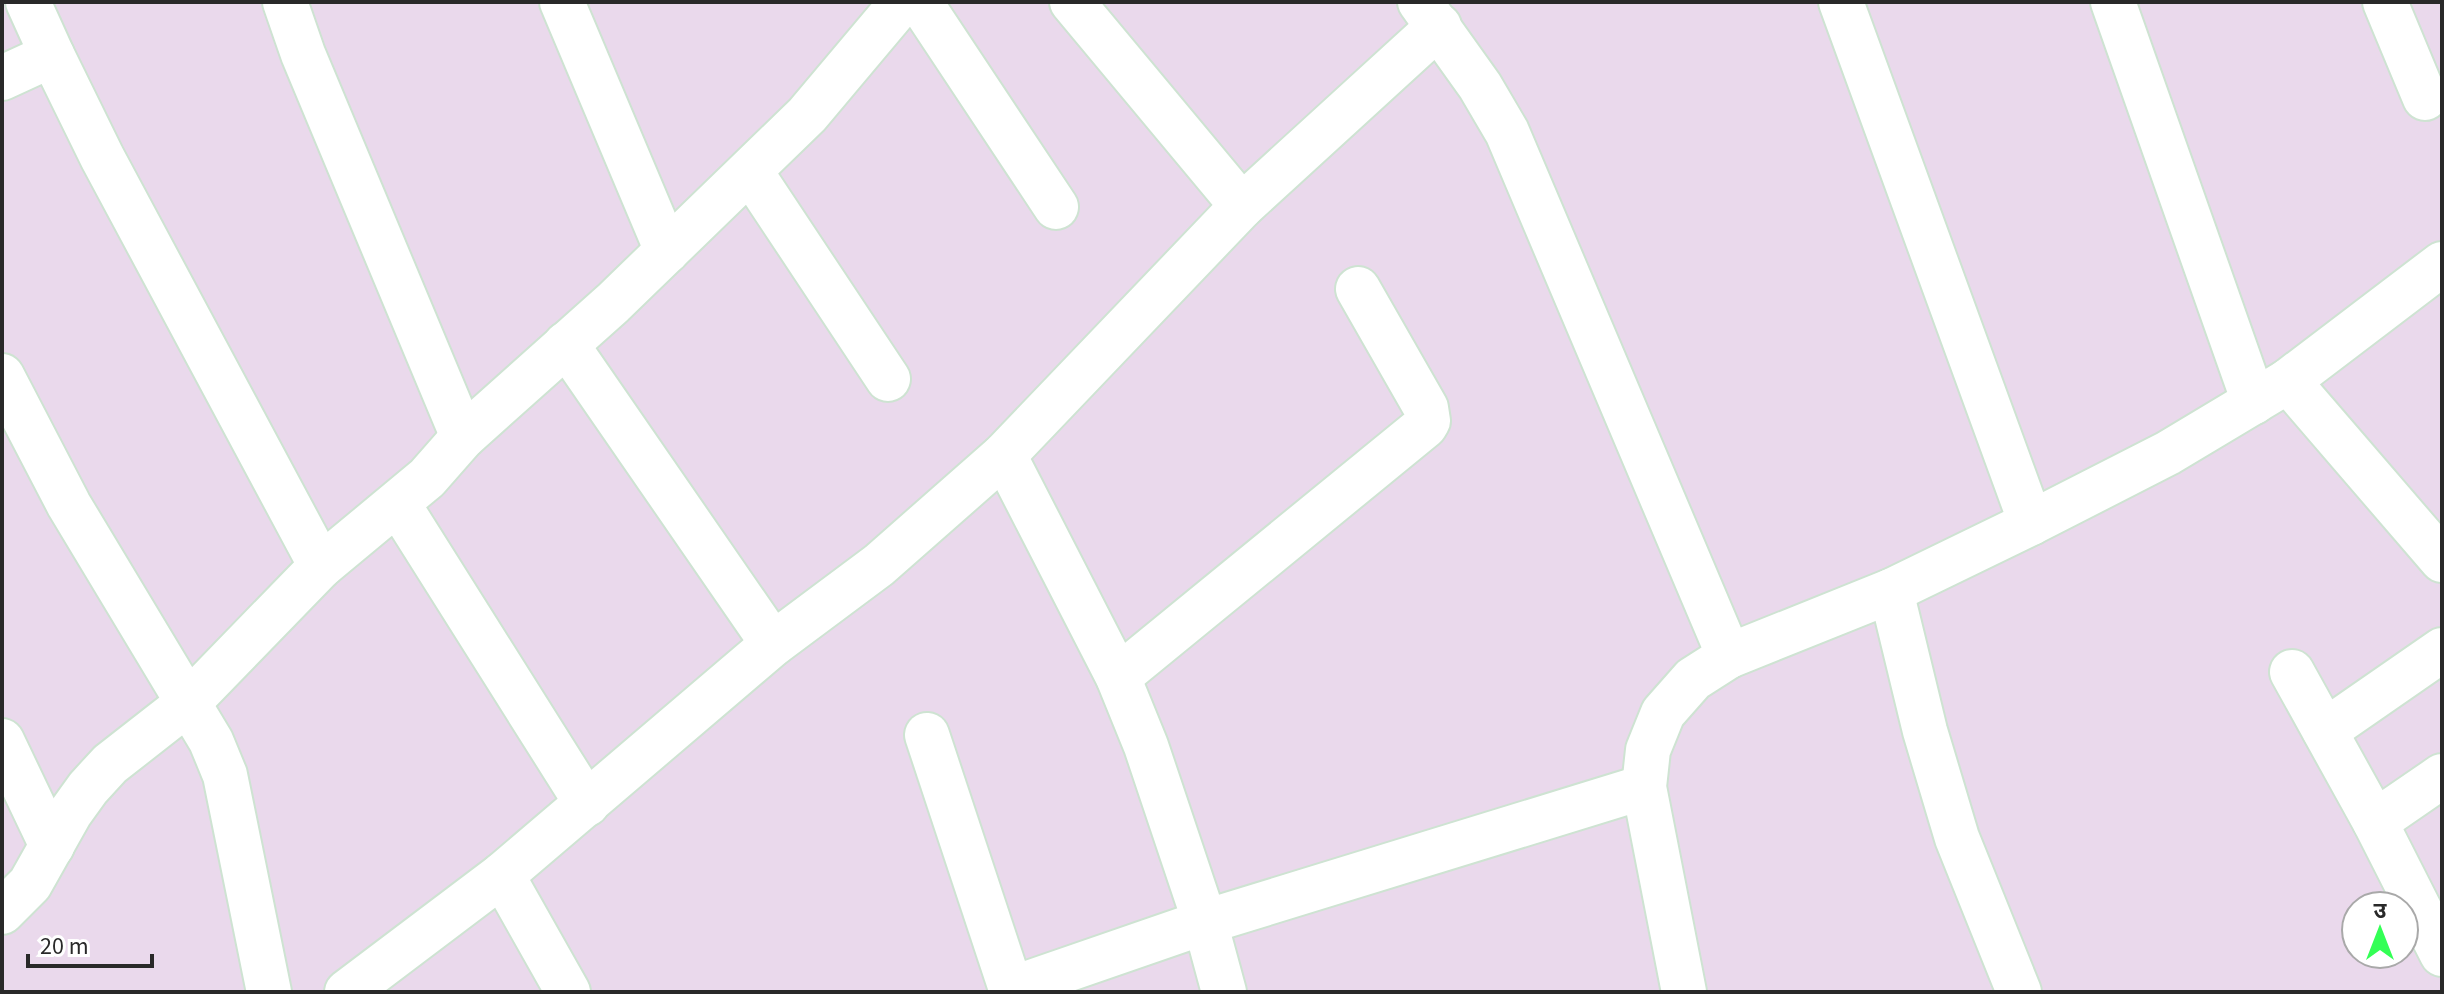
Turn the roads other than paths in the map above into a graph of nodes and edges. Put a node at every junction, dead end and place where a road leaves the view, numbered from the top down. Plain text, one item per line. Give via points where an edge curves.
1 (28, 2) edge
2 (285, 2) edge
3 (562, 2) edge
4 (902, 2) edge
5 (920, 2) edge
6 (1072, 2) edge
7 (1841, 2) edge
8 (2113, 2) edge
9 (2385, 2) edge
10 (1429, 14) edge
11 (52, 55) junction
12 (2, 78) edge
13 (2425, 98) dead end
14 (750, 171) junction
15 (1242, 206) junction
16 (1056, 207) dead end
17 (667, 251) junction
18 (2442, 264) edge
19 (1358, 289) dead end
20 (566, 344) junction
21 (2, 376) edge
22 (888, 379) dead end
23 (2271, 392) junction
24 (463, 437) junction
25 (1004, 455) junction
26 (398, 504) junction
27 (2031, 523) junction
28 (2442, 560) edge
29 (321, 566) junction
30 (1891, 591) junction
31 (773, 644) junction
32 (2442, 650) edge
33 (1729, 656) junction
34 (2292, 672) dead end
35 (1118, 677) junction
36 (188, 703) junction
37 (2325, 731) junction
38 (927, 735) dead end
39 (2, 741) edge
40 (2442, 776) edge
41 (1644, 787) junction
42 (587, 804) junction
43 (2375, 822) junction
44 (52, 846) junction
45 (502, 875) junction
46 (2, 912) edge
47 (1205, 922) junction
48 (2442, 954) edge
49 (1012, 991) edge
50 (269, 992) edge
51 (347, 992) edge
52 (568, 992) edge
53 (1224, 992) edge
54 (1684, 992) edge
55 (2019, 992) edge

1 - 11 street
2 - 24 street
3 - 17 street
4 - 14 street via 807,115
5 - 16 street
6 - 15 street
7 - 27 street
8 - 23 street
9 - 13 street
10 - 15 street
10 - 33 street via 1507,132
11 - 12 street
11 - 29 street
14 - 17 street
14 - 22 street
15 - 25 street
17 - 20 street
18 - 23 street
19 - 35 street via 1426,408 1425,426
20 - 24 street
20 - 31 street
21 - 36 street via 69,505
23 - 27 street via 2168,453
23 - 28 street
24 - 26 street
25 - 31 street via 879,565
25 - 35 street
26 - 29 street
26 - 42 street
27 - 30 street
29 - 36 street
30 - 33 street
30 - 55 street via 1957,838
31 - 42 street
32 - 37 street
33 - 41 street via 1693,679 1663,713 1648,750
34 - 37 street
35 - 47 street
36 - 44 street via 110,764 70,813
36 - 50 street via 225,775
37 - 43 street
38 - 49 street
39 - 44 street
40 - 43 street
41 - 47 street
41 - 54 street
42 - 45 street
43 - 48 street
44 - 46 street via 30,884
45 - 51 street
45 - 52 street
47 - 49 street
47 - 53 street

